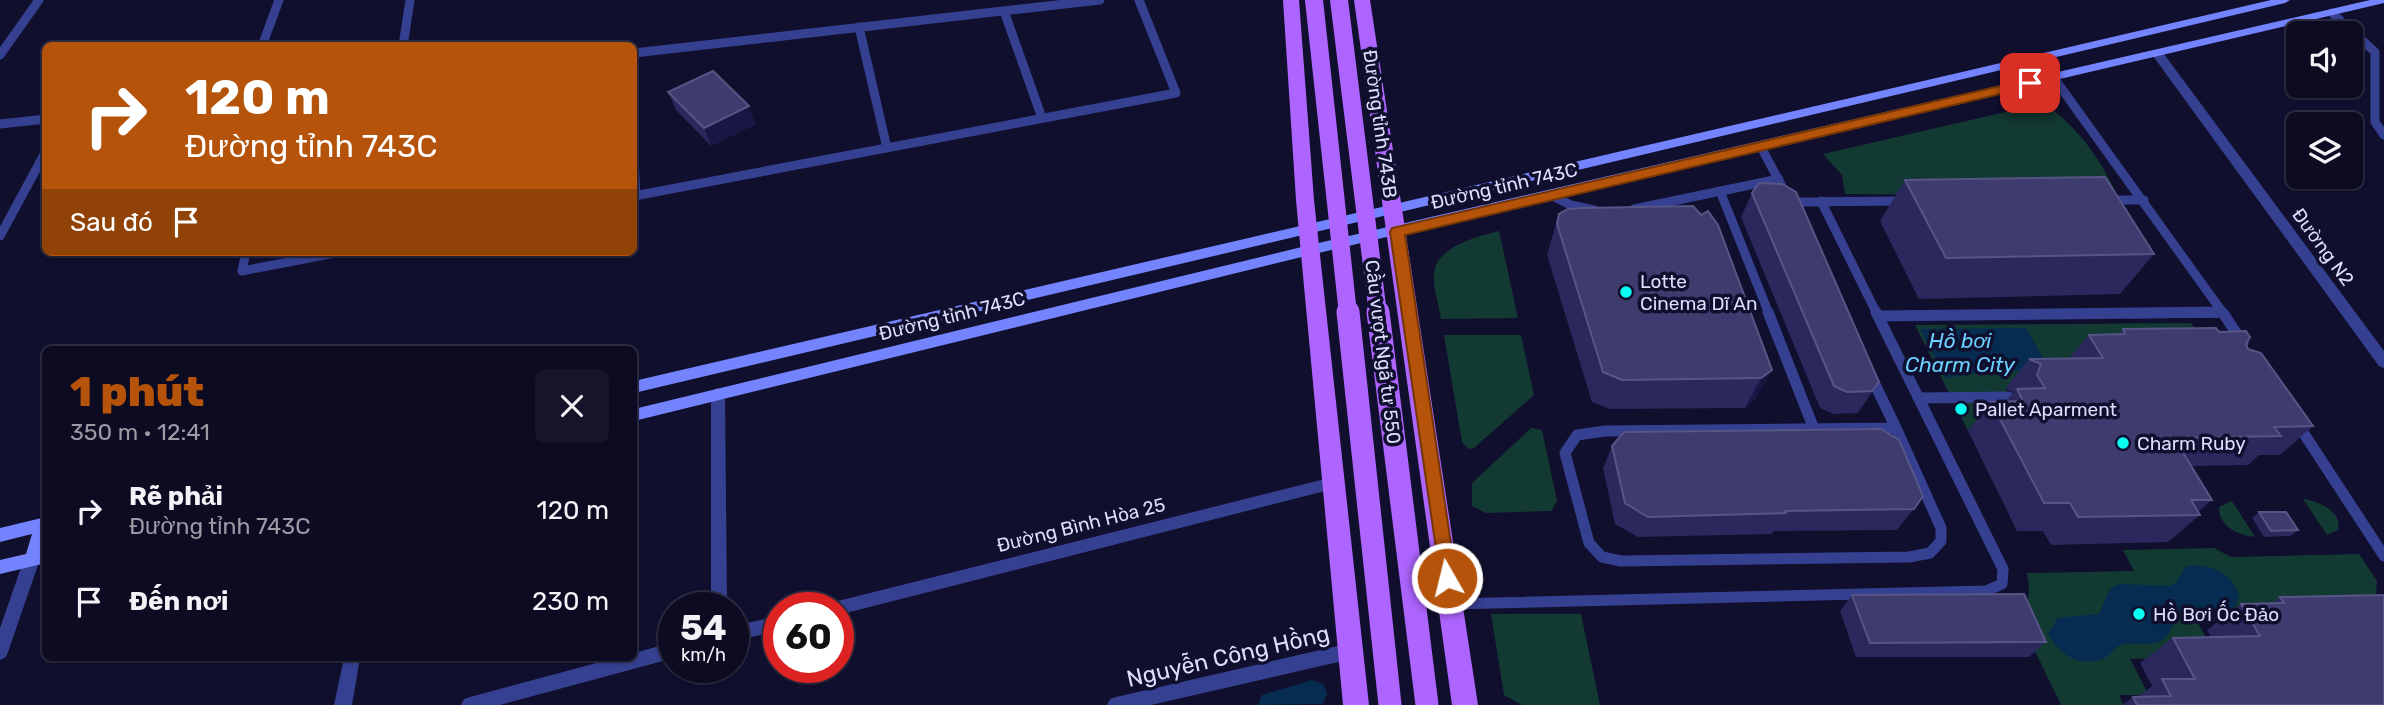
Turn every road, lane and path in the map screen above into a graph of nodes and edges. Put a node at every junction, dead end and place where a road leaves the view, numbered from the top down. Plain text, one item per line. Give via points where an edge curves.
1 (40, 0) edge
2 (279, 0) edge
3 (410, 0) edge
4 (1101, 0) edge
5 (1139, 0) edge
6 (1291, 0) edge
7 (1314, 0) edge
8 (1339, 0) edge
9 (1362, 0) edge
10 (2285, 0) edge
11 (2384, 1) edge
12 (1004, 11) junction
13 (2332, 13) junction
14 (859, 27) junction
15 (2135, 34) junction
16 (263, 42) edge
17 (404, 42) edge
18 (637, 52) edge
19 (2157, 53) junction
20 (0, 55) edge
21 (2054, 78) junction
22 (1042, 118) junction
23 (42, 119) edge
24 (0, 124) edge
25 (1744, 128) junction
26 (2384, 135) edge
27 (1761, 147) junction
28 (887, 148) junction
29 (42, 157) edge
30 (1779, 179) junction
31 (1720, 191) junction
32 (637, 196) edge
33 (1552, 196) junction
34 (2090, 200) edge
35 (2144, 200) junction
36 (1821, 201) junction
37 (1916, 201) edge
38 (1790, 202) junction
39 (1795, 214) edge
40 (1395, 222) junction
41 (0, 236) edge
42 (1309, 240) junction
43 (245, 256) edge
44 (319, 256) edge
45 (2223, 313) junction
46 (1878, 316) junction
47 (2251, 354) edge
48 (1863, 358) edge
49 (750, 360) junction
50 (2384, 362) edge
51 (637, 386) edge
52 (753, 386) junction
53 (719, 394) junction
54 (2009, 397) dead end
55 (1919, 398) junction
56 (2287, 408) edge
57 (637, 414) edge
58 (1896, 428) junction
59 (1814, 429) junction
60 (1333, 483) junction
61 (42, 525) edge
62 (0, 535) edge
63 (42, 538) edge
64 (2384, 556) edge
65 (39, 557) edge
66 (0, 567) edge
67 (719, 592) edge
68 (854, 604) edge
69 (1451, 604) junction
70 (1351, 651) junction
71 (0, 652) edge
72 (658, 654) edge
73 (637, 660) edge
74 (351, 661) edge
75 (633, 661) edge
76 (344, 705) edge
77 (470, 705) edge
78 (1116, 705) edge
79 (1356, 705) edge
80 (1390, 705) edge
81 (1427, 705) edge
82 (1465, 705) edge

1 - 20 lane
2 - 16 lane
3 - 17 lane
4 - 12 lane
5 - 22 lane via 1176,93
6 - 42 main road
7 - 80 main road, Cầu vượt Ngã tư 550, bridge
8 - 81 main road, Cầu vượt Ngã tư 550, bridge
9 - 40 main road, Đường tỉnh 743B
10 - 15 main road, Đường tỉnh 743C
11 - 13 main road, Đường tỉnh 743C
12 - 14 lane
12 - 22 lane
13 - 19 main road, Đường tỉnh 743C
13 - 26 lane via 2375,52 2375,122
14 - 18 lane
14 - 28 lane
15 - 19 main road
15 - 25 main road, Đường tỉnh 743C
19 - 21 main road, Đường tỉnh 743C
19 - 50 street, Đường N2
21 - 27 main road, Đường tỉnh 743C
21 - 35 lane
22 - 28 lane
23 - 24 lane
25 - 27 main road
25 - 40 main road, Đường tỉnh 743C
27 - 30 lane
27 - 33 main road, Đường tỉnh 743C
28 - 32 lane
29 - 41 lane
30 - 31 lane
30 - 38 lane
31 - 33 lane via 1682,205 1610,214
31 - 59 lane
33 - 40 main road, Đường tỉnh 743C
34 - 35 lane
35 - 45 lane
36 - 37 lane
36 - 38 lane
36 - 46 lane
38 - 39 lane
40 - 42 main road, Đường tỉnh 743C
40 - 42 main road, Đường tỉnh 743C
40 - 69 main road, Đường tỉnh 743B
42 - 49 main road, Đường tỉnh 743C
42 - 52 main road, Đường tỉnh 743C
42 - 60 main road
43 - 44 lane via 242,271
45 - 46 lane
45 - 47 lane
46 - 55 lane
48 - 58 lane
49 - 51 main road, Đường tỉnh 743C
49 - 52 main road
52 - 53 main road, Đường tỉnh 743C
53 - 57 main road, Đường tỉnh 743C
53 - 67 street
54 - 55 lane
55 - 69 lane via 2003,569 2002,584 1986,592
56 - 64 lane
58 - 59 lane
58 - 59 lane via 1941,528 1941,541 1930,553 1621,561 1602,557 1589,543 1566,453 1577,435
60 - 68 street, Đường Bình Hòa 25
60 - 70 main road
61 - 62 main road
63 - 65 main road
65 - 66 main road
65 - 71 street
69 - 82 main road, Đường tỉnh 743B
70 - 78 street, Nguyễn Công Hồng
70 - 79 main road
72 - 73 street
74 - 76 street
75 - 77 street

